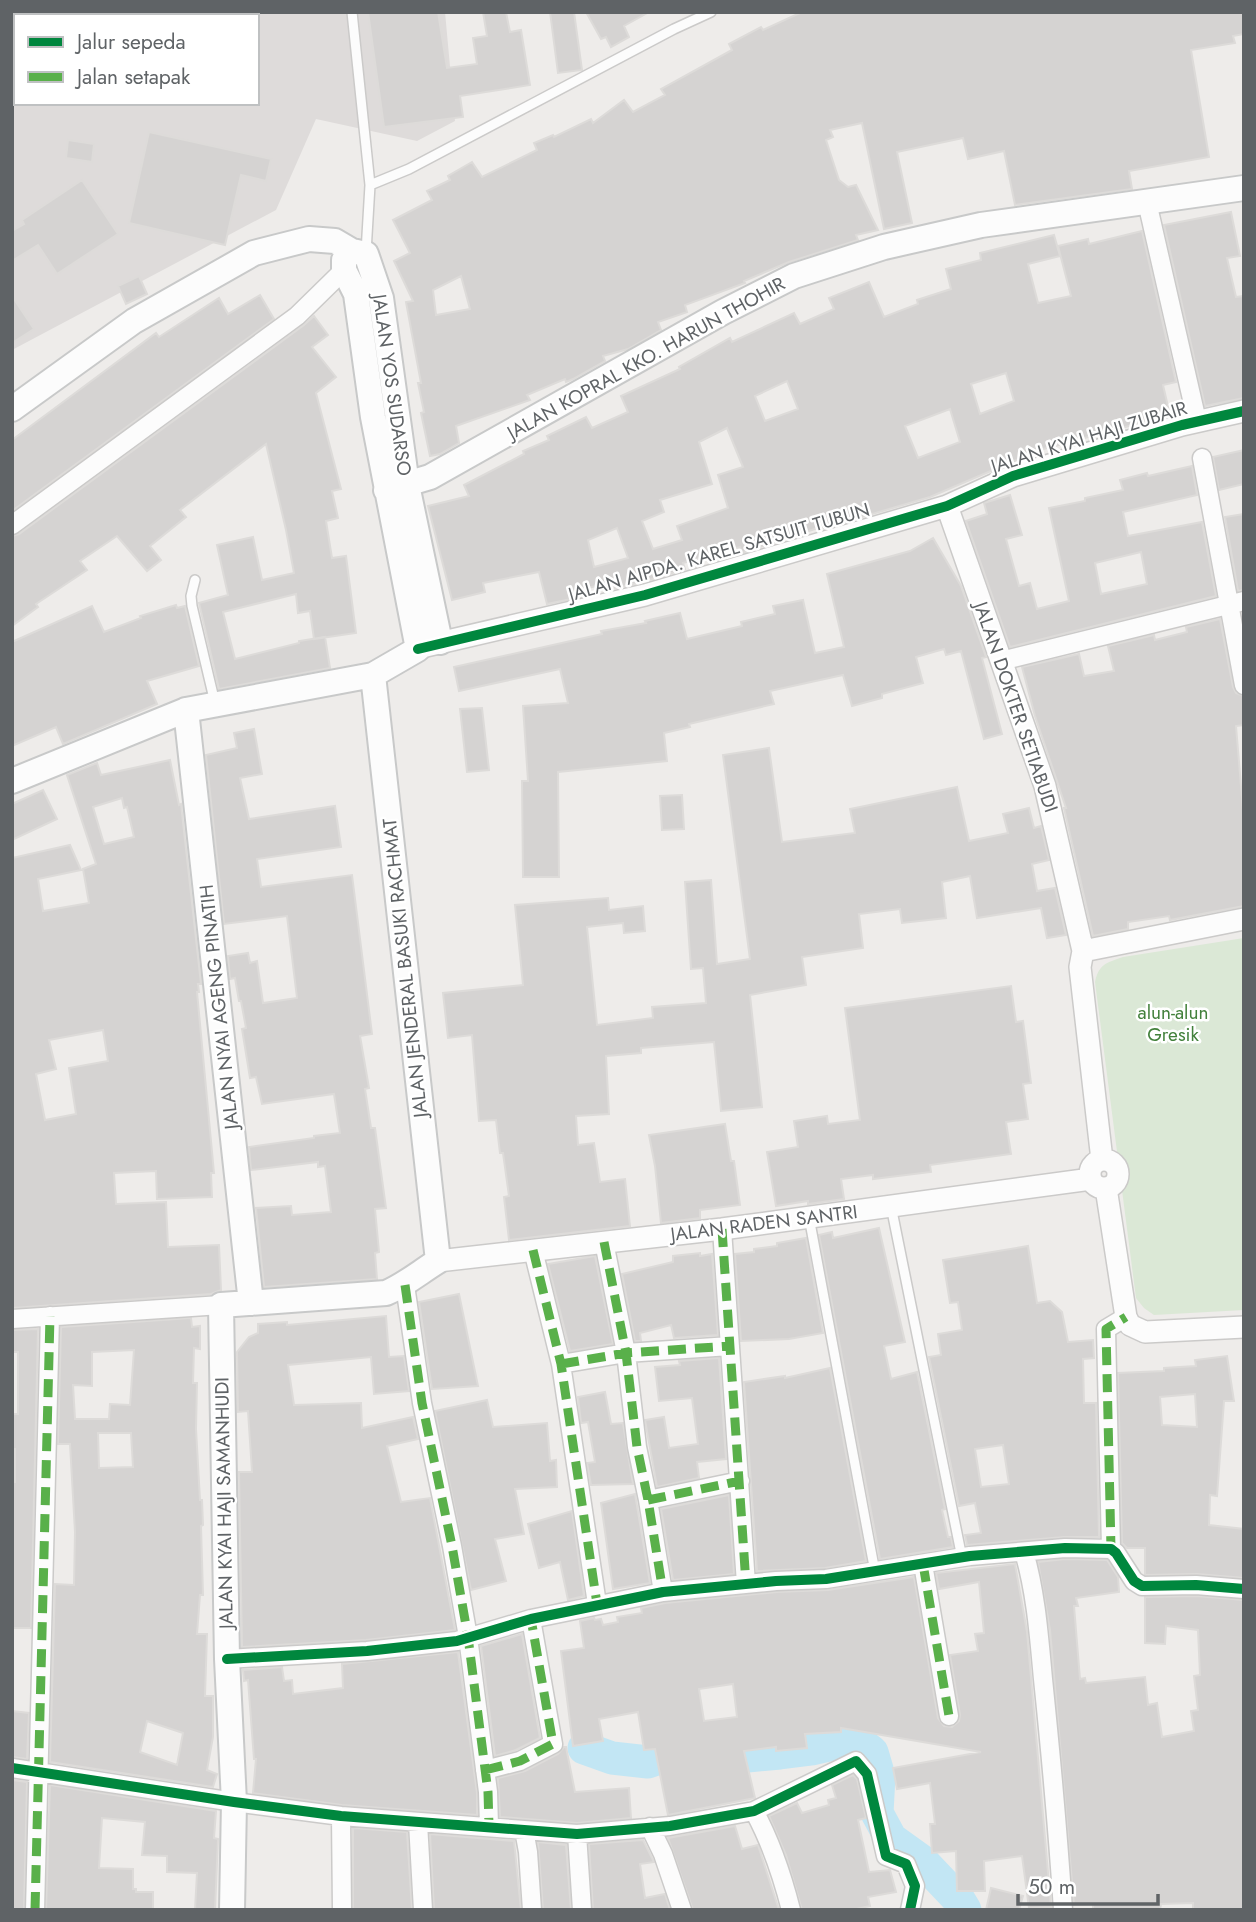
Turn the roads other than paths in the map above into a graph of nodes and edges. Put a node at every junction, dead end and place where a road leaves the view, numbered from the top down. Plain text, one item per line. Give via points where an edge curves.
1 (352, 12) edge
2 (711, 12) edge
3 (370, 185) junction
4 (1244, 188) edge
5 (1147, 202) junction
6 (354, 259) junction
7 (12, 409) edge
8 (1244, 411) edge
9 (1197, 421) junction
10 (1202, 458) dead end
11 (396, 488) junction
12 (947, 506) junction
13 (12, 525) edge
14 (195, 580) dead end
15 (1236, 602) edge
16 (429, 645) junction
17 (1001, 662) junction
18 (373, 675) junction
19 (1244, 685) edge
20 (216, 705) junction
21 (186, 710) junction
22 (12, 781) edge
23 (1244, 919) edge
24 (1083, 951) junction
25 (1098, 1183) junction
26 (891, 1206) junction
27 (809, 1217) junction
28 (722, 1229) junction
29 (604, 1242) junction
30 (533, 1250) junction
31 (438, 1261) junction
32 (405, 1285) junction
33 (251, 1303) junction
34 (221, 1305) junction
35 (50, 1316) junction
36 (1126, 1317) junction
37 (12, 1319) edge
38 (1244, 1326) edge
39 (730, 1346) junction
40 (626, 1353) junction
41 (561, 1364) junction
42 (740, 1481) junction
43 (648, 1500) junction
44 (1111, 1549) junction
45 (1024, 1552) junction
46 (961, 1558) junction
47 (923, 1564) junction
48 (875, 1572) junction
49 (746, 1584) junction
50 (1244, 1589) edge
51 (663, 1592) junction
52 (597, 1604) junction
53 (531, 1619) junction
54 (468, 1637) junction
55 (227, 1659) junction
56 (949, 1716) dead end
57 (12, 1768) edge
58 (485, 1770) junction
59 (39, 1773) junction
60 (234, 1802) junction
61 (754, 1811) junction
62 (341, 1816) junction
63 (418, 1823) junction
64 (489, 1826) junction
65 (650, 1827) junction
66 (524, 1830) junction
67 (577, 1834) junction
68 (35, 1910) edge
69 (232, 1910) edge
70 (342, 1910) edge
71 (423, 1910) edge
72 (532, 1910) edge
73 (582, 1910) edge
74 (682, 1910) edge
75 (791, 1910) edge
76 (910, 1910) edge
77 (1063, 1910) edge

1 - 3 lane
2 - 3 lane
3 - 6 lane
4 - 5 main road, JALAN KOPRAL KKO. HARUN THOHIR
5 - 9 street
5 - 11 main road, JALAN KOPRAL KKO. HARUN THOHIR via 981,225 884,247 794,276 430,477
6 - 7 main road via 335,241 309,239 254,253 134,321
6 - 11 main road, JALAN YOS SUDARSO via 373,417
6 - 13 street via 297,316
8 - 9 street, JALAN KYAI HAJI ZUBAIR
9 - 12 street, JALAN KYAI HAJI ZUBAIR via 1013,476
10 - 15 street
11 - 16 main road, JALAN YOS SUDARSO
12 - 16 street, JALAN AIPDA. KAREL SATSUIT TUBUN via 645,595
12 - 17 street, JALAN DOKTER SETIABUDI
14 - 20 lane via 192,606
15 - 17 street
15 - 19 street
16 - 18 main road
17 - 24 street, JALAN DOKTER SETIABUDI via 1045,786
18 - 20 main road
18 - 31 main road, JALAN JENDERAL BASUKI RACHMAT
20 - 21 main road
21 - 22 main road
21 - 33 main road, JALAN NYAI AGENG PINATIH
23 - 24 street
24 - 25 street, JALAN DOKTER SETIABUDI via 1080,967 1101,1160 1092,1167
25 - 26 street, JALAN RADEN SANTRI
25 - 36 street
26 - 27 street, JALAN RADEN SANTRI
26 - 46 lane
27 - 28 street, JALAN RADEN SANTRI
27 - 48 lane
28 - 29 street, JALAN RADEN SANTRI
28 - 39 street
29 - 30 street, JALAN RADEN SANTRI
29 - 40 street
30 - 31 street, JALAN RADEN SANTRI
30 - 41 street
31 - 32 main road
32 - 33 main road via 386,1293
32 - 54 street via 422,1403
33 - 34 main road
34 - 35 street
34 - 55 main road, JALAN KYAI HAJI SAMANHUDI
35 - 37 street
35 - 59 street
36 - 38 street via 1130,1325 1144,1332
36 - 44 street via 1107,1329
39 - 40 street
39 - 42 street
40 - 41 street
40 - 43 street
41 - 52 street
42 - 43 street
42 - 49 street
43 - 51 street
44 - 45 street
44 - 50 street via 1142,1586
45 - 46 street
45 - 77 street via 1038,1627
46 - 47 street
47 - 48 street
47 - 56 street
48 - 49 street
49 - 51 street
51 - 52 street
52 - 53 street
53 - 54 street
53 - 58 street via 553,1744 520,1761
54 - 55 street via 367,1651
54 - 58 street
55 - 60 main road, JALAN KYAI HAJI SAMANHUDI
57 - 59 street
58 - 64 street
59 - 60 street
59 - 68 street
60 - 62 street
60 - 69 main road, JALAN KYAI HAJI SAMANHUDI
61 - 65 street
61 - 75 street
61 - 76 street via 856,1761 867,1774 886,1856 906,1864 915,1886
62 - 63 street
62 - 70 street
63 - 64 street
63 - 71 street
64 - 66 street
65 - 67 street
65 - 74 street
66 - 67 street
66 - 72 street
67 - 73 street

